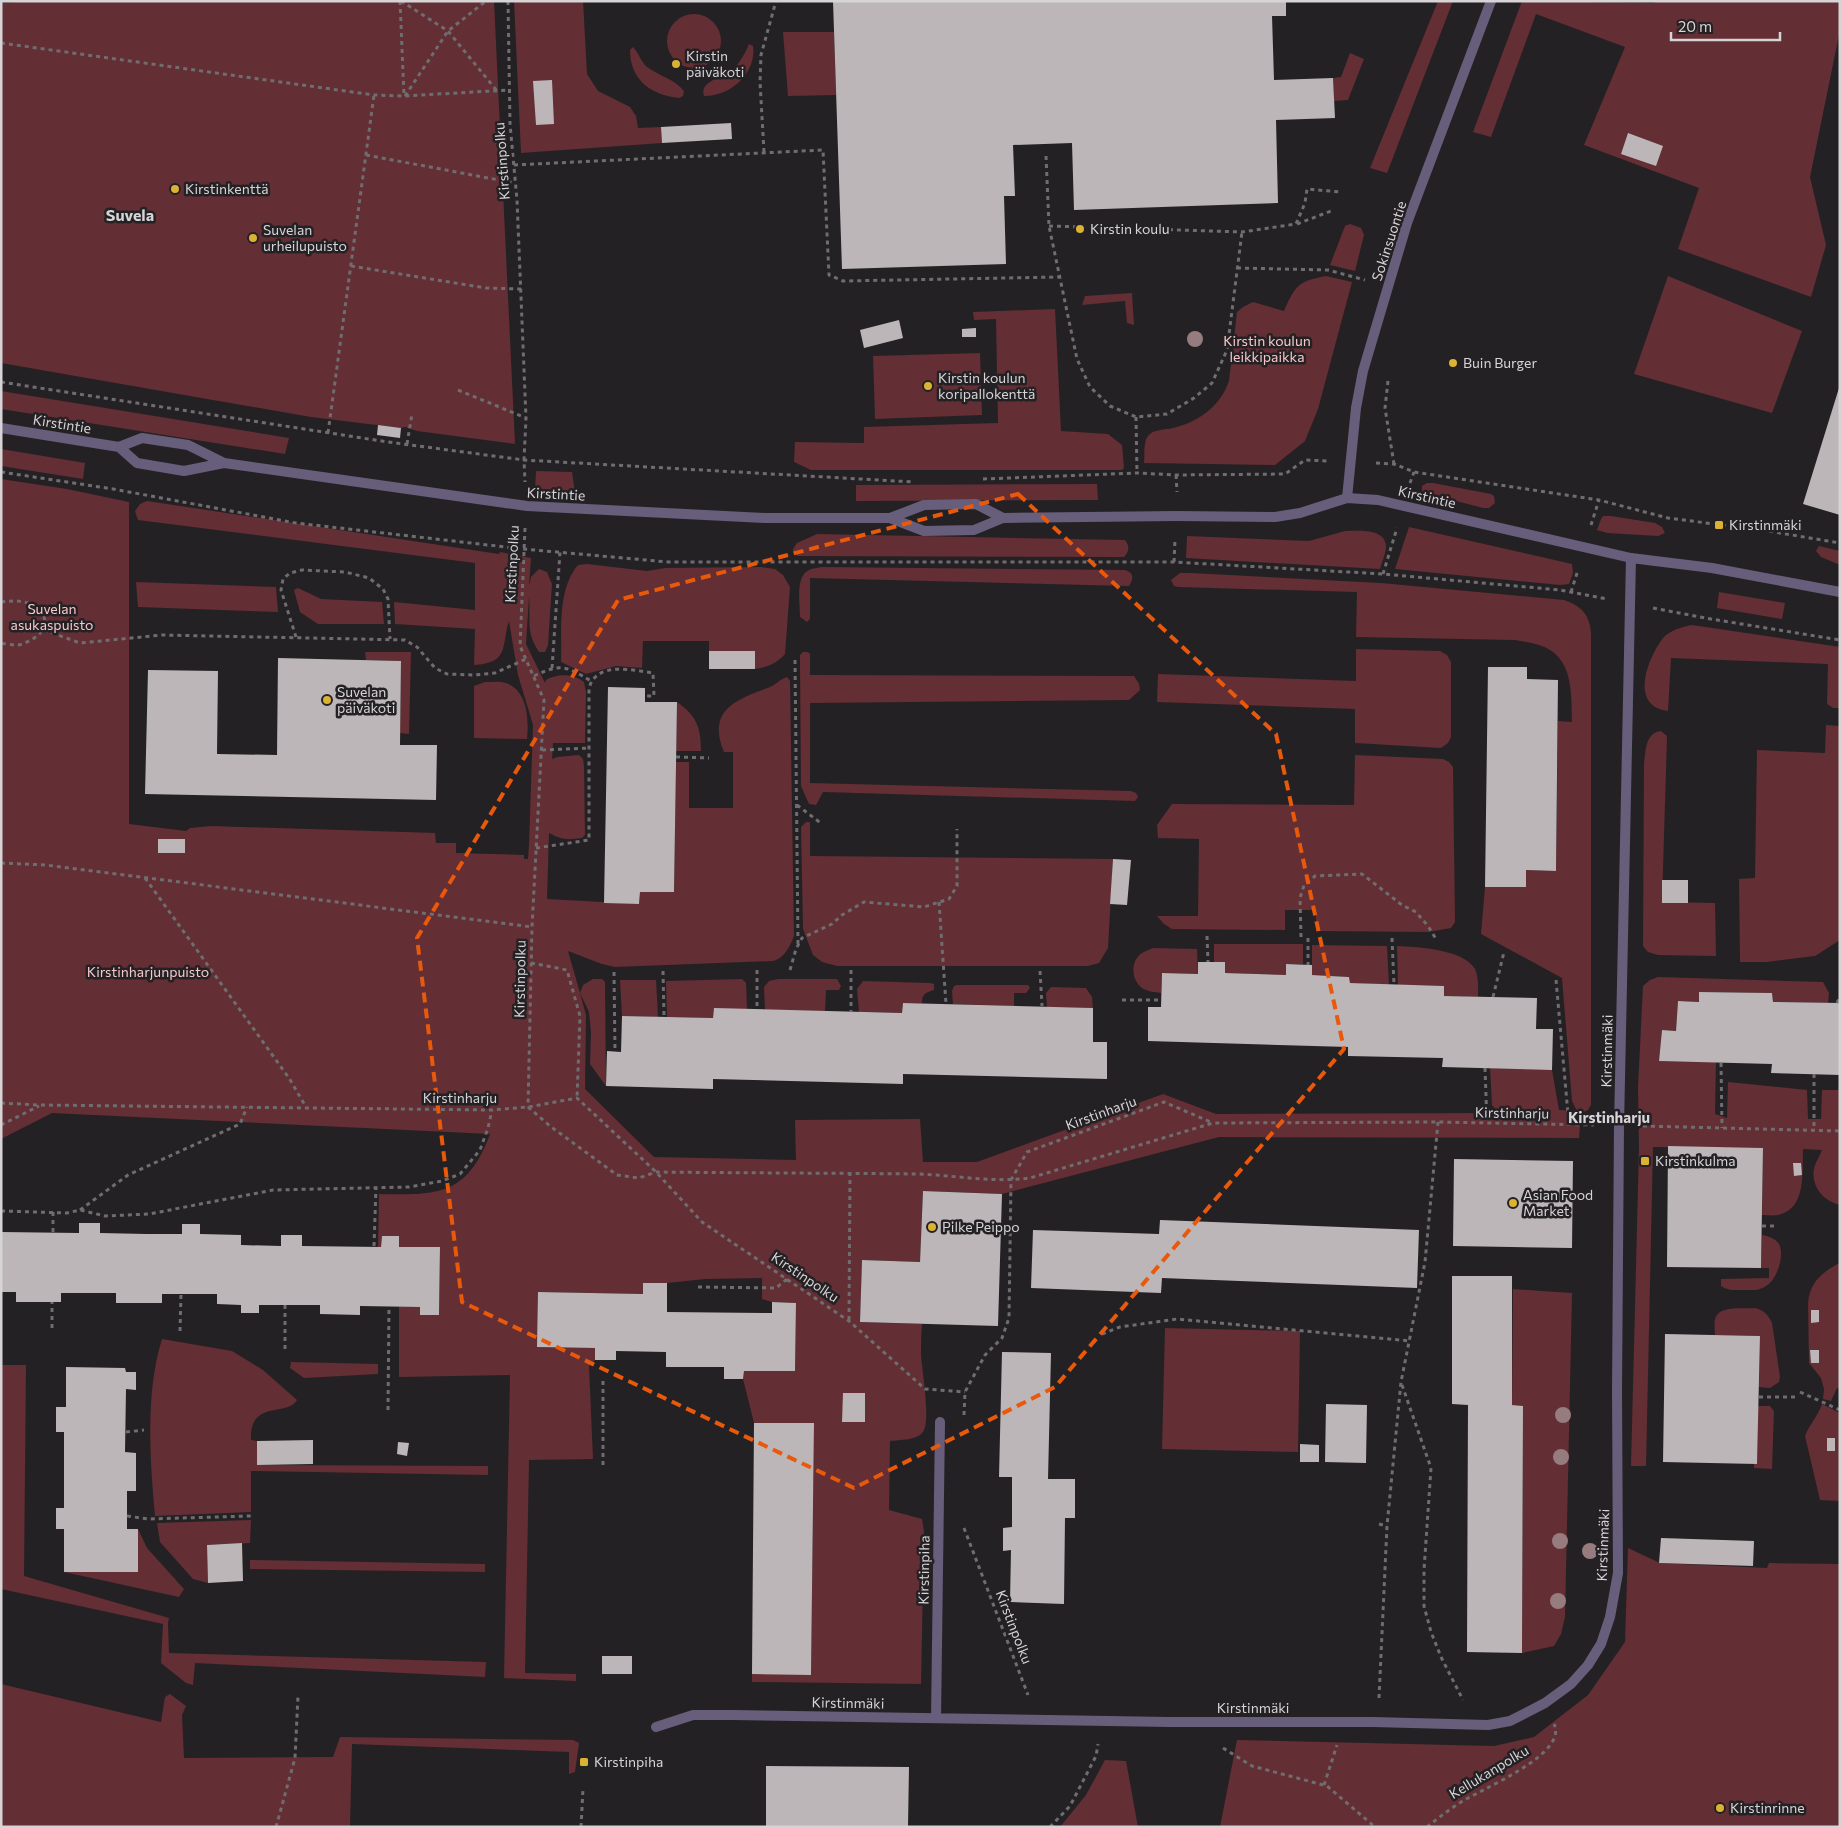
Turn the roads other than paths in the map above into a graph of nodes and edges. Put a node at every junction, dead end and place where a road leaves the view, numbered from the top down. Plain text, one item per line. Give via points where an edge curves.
1 (1490, 1) edge
2 (1, 428) edge
3 (119, 447) junction
4 (224, 462) junction
5 (1347, 498) junction
6 (890, 518) junction
7 (1003, 518) junction
8 (1631, 558) junction
9 (1840, 592) edge
10 (940, 1422) dead end
11 (936, 1718) junction
12 (656, 1727) dead end

1 - 5 street, Sokinsuontie via 1407,223 1363,372
2 - 3 street, Kirstintie
3 - 4 street, Kirstintie via 142,438 188,445
3 - 4 street, Kirstintie via 137,463 184,471
4 - 6 street, Kirstintie via 527,506 765,518
5 - 7 street, Kirstintie via 1300,513 1275,517
5 - 8 street, Kirstintie via 1378,500
6 - 7 street, Kirstintie via 924,531 974,530
6 - 7 street, Kirstintie via 924,505 976,504
8 - 9 street, Kirstintie via 1712,568
8 - 11 street, Kirstinmäki via 1619,1126 1618,1573 1610,1616 1588,1665 1571,1684 1545,1703 1510,1721 1488,1725
10 - 11 street, Kirstinpiha
11 - 12 street, Kirstinmäki via 693,1715

